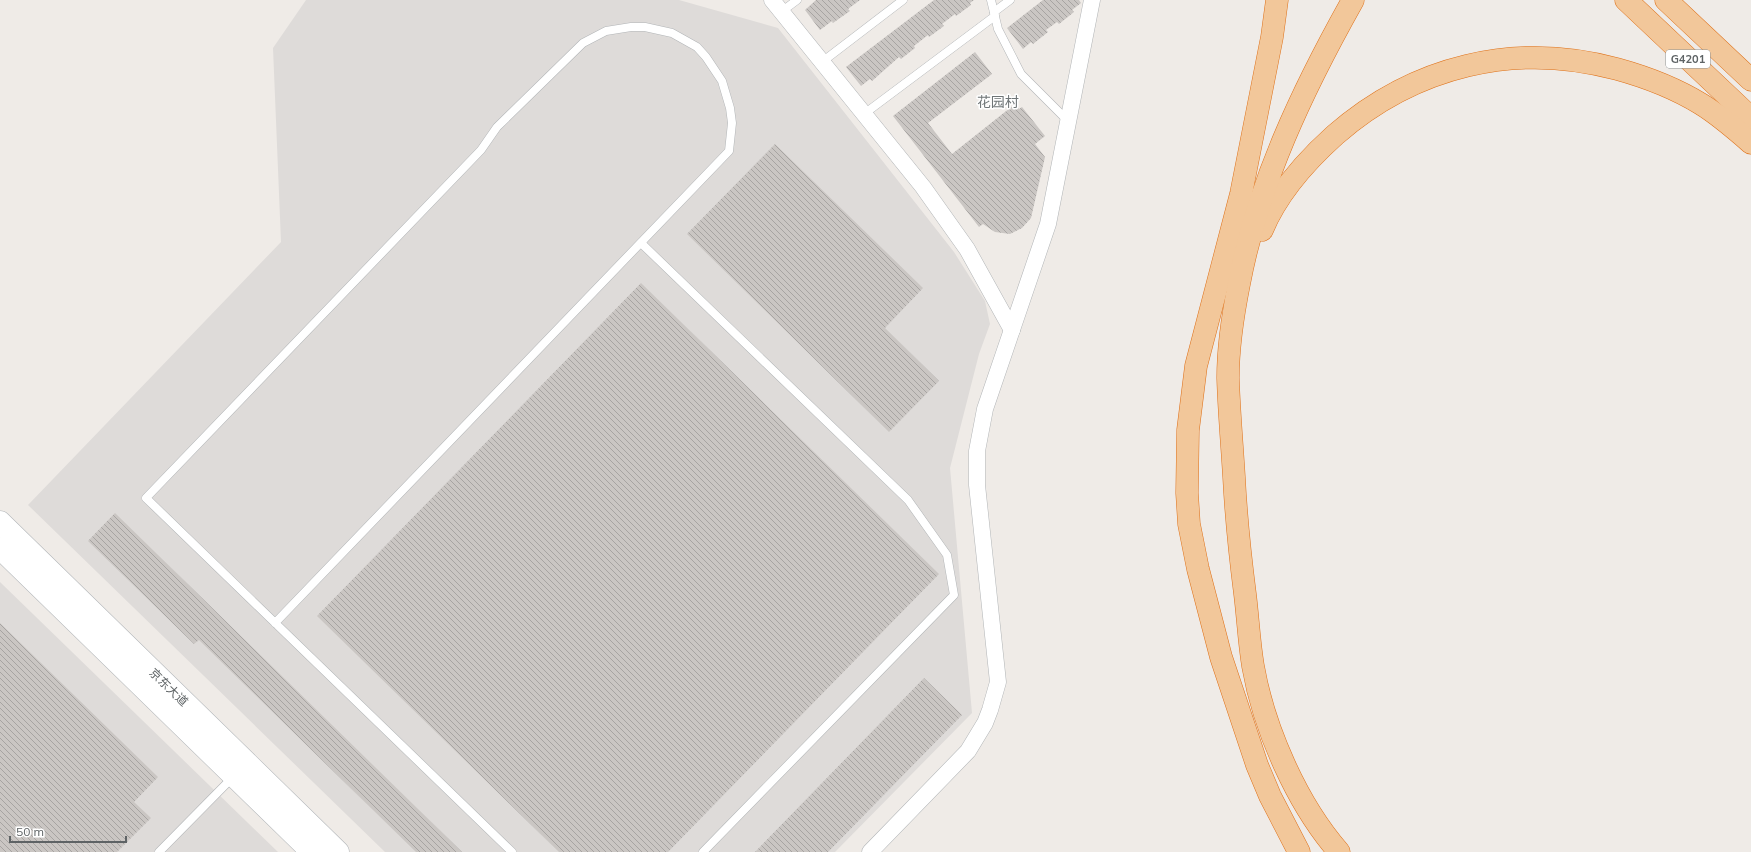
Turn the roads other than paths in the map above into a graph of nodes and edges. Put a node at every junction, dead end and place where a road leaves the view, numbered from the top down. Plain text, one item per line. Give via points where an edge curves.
1 (797, 0) edge
2 (903, 0) edge
3 (991, 0) edge
4 (1010, 0) edge
5 (1092, 0) edge
6 (1277, 0) edge
7 (1336, 0) edge
8 (1353, 0) edge
9 (1626, 0) edge
10 (1673, 5) edge
11 (776, 6) edge
12 (994, 14) junction
13 (822, 62) junction
14 (1751, 80) edge
15 (864, 114) junction
16 (1751, 118) edge
17 (1068, 121) junction
18 (1751, 143) edge
19 (1241, 194) junction
20 (641, 243) junction
21 (1239, 283) junction
22 (1012, 330) junction
23 (0, 522) edge
24 (0, 548) edge
25 (275, 623) junction
26 (234, 776) junction
27 (1296, 791) junction
28 (160, 852) edge
29 (312, 852) edge
30 (338, 852) edge
31 (512, 852) edge
32 (703, 852) edge
33 (870, 852) edge
34 (1298, 852) edge
35 (1318, 852) edge
36 (1339, 852) edge

1 - 11 lane
2 - 13 lane
3 - 12 lane
4 - 12 lane
5 - 17 street
6 - 19 highway
7 - 19 highway via 1297,72 1258,162
8 - 21 highway via 1311,79 1272,167 1252,228
9 - 16 highway, G4201
10 - 14 highway, G4201
11 - 13 street
12 - 15 lane
12 - 17 lane via 998,29 1021,74
13 - 15 street
15 - 22 street via 923,187 967,248
17 - 22 street via 1048,224
18 - 21 highway via 1732,126 1677,91 1653,80 1604,65 1579,60 1530,57 1494,60 1458,68 1419,81 1381,101 1327,143 1294,179 1266,220
19 - 34 highway via 1196,366 1188,430 1189,524 1208,613 1238,711 1270,796
20 - 25 lane
20 - 25 lane via 729,151 732,123 722,81 697,47 672,33 645,27 631,27 606,31 583,43 497,127 482,150 146,498
20 - 32 lane via 908,500 947,555 954,595
21 - 27 highway via 1228,376 1236,518 1254,667 1278,749
22 - 33 street via 985,409 977,451 977,485 998,682 995,696 985,723 968,751
23 - 30 main road, 京东大道
24 - 26 main road, 京东大道
25 - 31 lane
26 - 28 lane
26 - 29 main road, 京东大道
27 - 35 highway
27 - 36 highway via 1316,824

